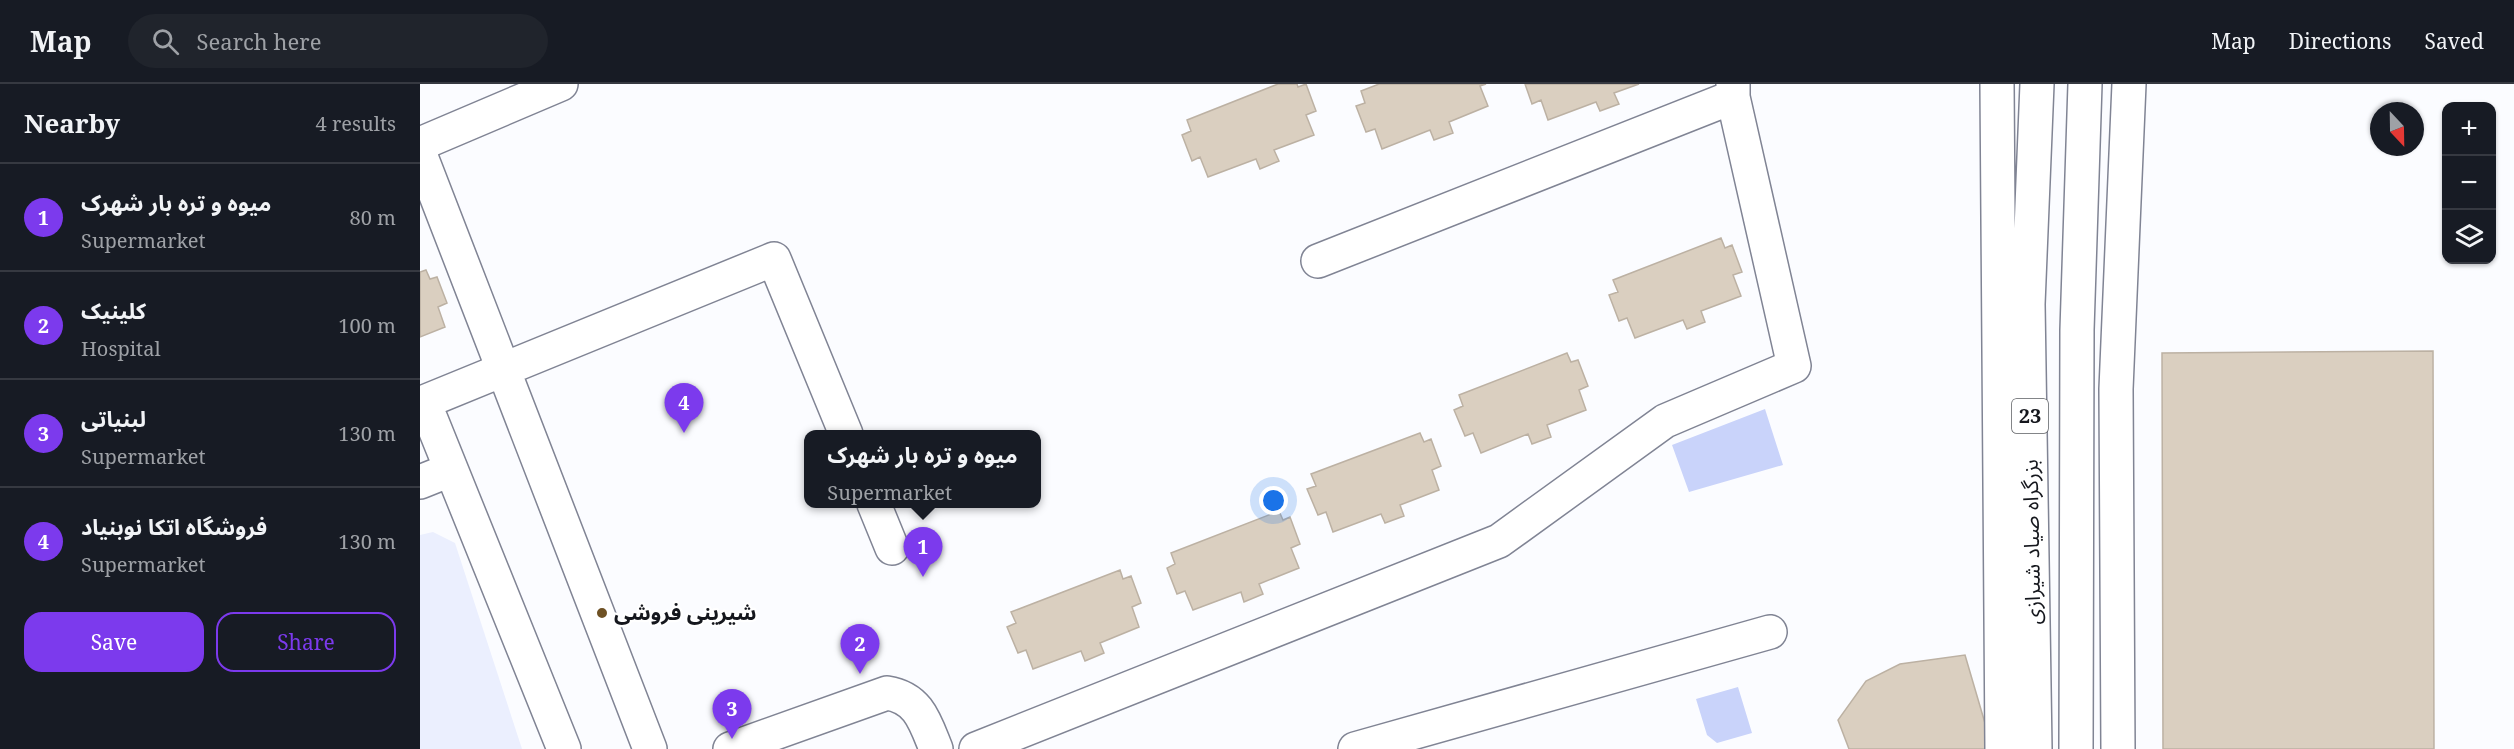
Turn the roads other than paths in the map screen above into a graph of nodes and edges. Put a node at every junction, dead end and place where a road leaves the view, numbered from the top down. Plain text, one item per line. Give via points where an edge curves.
1 (561, 84) edge
2 (1997, 84) edge
3 (2037, 84) edge
4 (2085, 84) edge
5 (2129, 84) edge
6 (1733, 91) edge
7 (420, 144) edge
8 (420, 154) edge
9 (431, 215) edge
10 (1318, 261) dead end
11 (502, 370) junction
12 (844, 430) edge
13 (450, 470) junction
14 (420, 482) edge
15 (876, 508) edge
16 (892, 548) dead end
17 (1770, 632) dead end
18 (564, 749) edge
19 (650, 749) edge
20 (730, 749) edge
21 (936, 749) edge
22 (976, 749) edge
23 (1355, 749) edge
24 (2002, 749) edge
25 (2035, 749) edge
26 (2076, 749) edge
27 (2118, 749) edge

1 - 7 main road
2 - 24 main road
3 - 25 main road, بزرگراه صیاد شیرازی / 23 via 2028,304
4 - 26 main road, بزرگراه صیاد شیرازی / 23 via 2077,330
5 - 27 main road via 2116,389
6 - 10 main road
6 - 22 main road via 1794,366 1665,421 1499,541
8 - 9 main road
9 - 11 main road
11 - 12 main road via 774,259
11 - 13 main road via 424,402
11 - 19 main road
13 - 14 main road
13 - 18 main road
15 - 16 main road
17 - 23 main road
20 - 21 main road via 887,693 900,695 920,710

